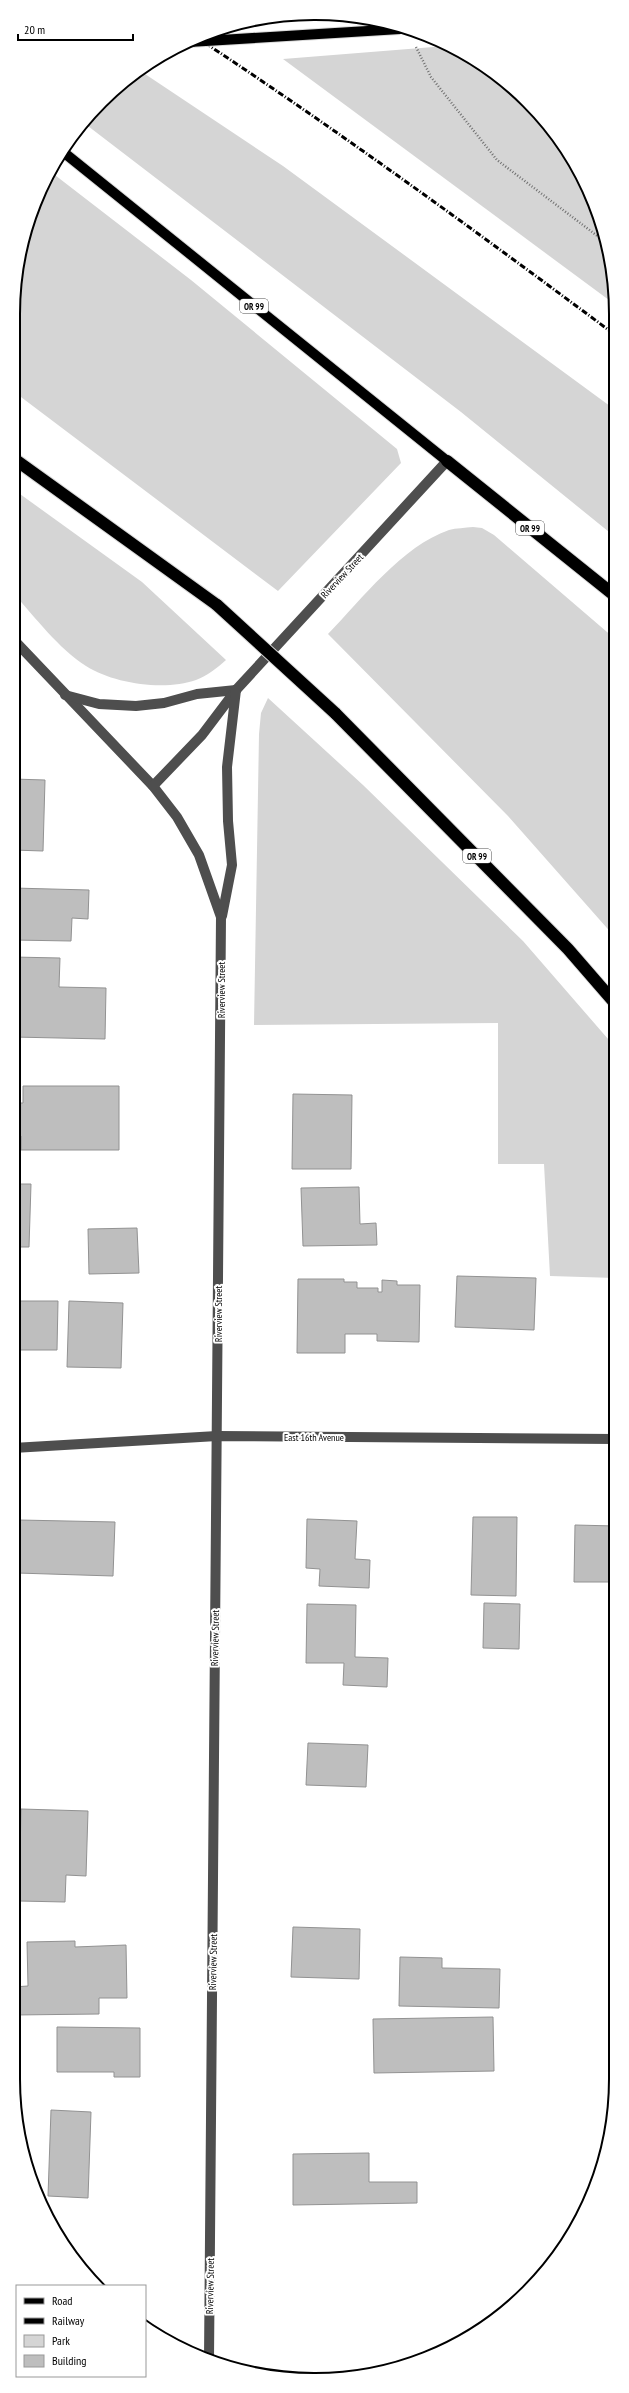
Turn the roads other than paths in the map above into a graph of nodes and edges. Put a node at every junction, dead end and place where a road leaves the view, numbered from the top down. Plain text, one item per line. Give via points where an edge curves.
1 (389, 30) edge
2 (205, 41) edge
3 (67, 155) edge
4 (447, 462) junction
5 (20, 463) edge
6 (609, 591) edge
7 (20, 647) edge
8 (236, 690) junction
9 (65, 695) junction
10 (153, 786) junction
11 (221, 917) junction
12 (609, 996) edge
13 (217, 1436) junction
14 (609, 1439) edge
15 (20, 1448) edge
16 (209, 2353) edge

1 - 2 main road, bridge
3 - 4 main road, OR 99
4 - 6 highway, OR 99
4 - 8 street, Riverview Street
5 - 12 highway, OR 99, bridge via 217,606 335,712 568,949
7 - 9 street, Riverview Street
8 - 9 street via 197,694 164,703 136,706 99,704
8 - 10 street, Riverview Street via 202,735
8 - 11 street, Riverview Street via 227,767 232,865
9 - 10 street, Riverview Street
10 - 11 street, Riverview Street via 177,817 199,855
11 - 13 street, Riverview Street
13 - 14 street, East 16th Avenue
13 - 15 street, East 16th Avenue
13 - 16 street, Riverview Street

